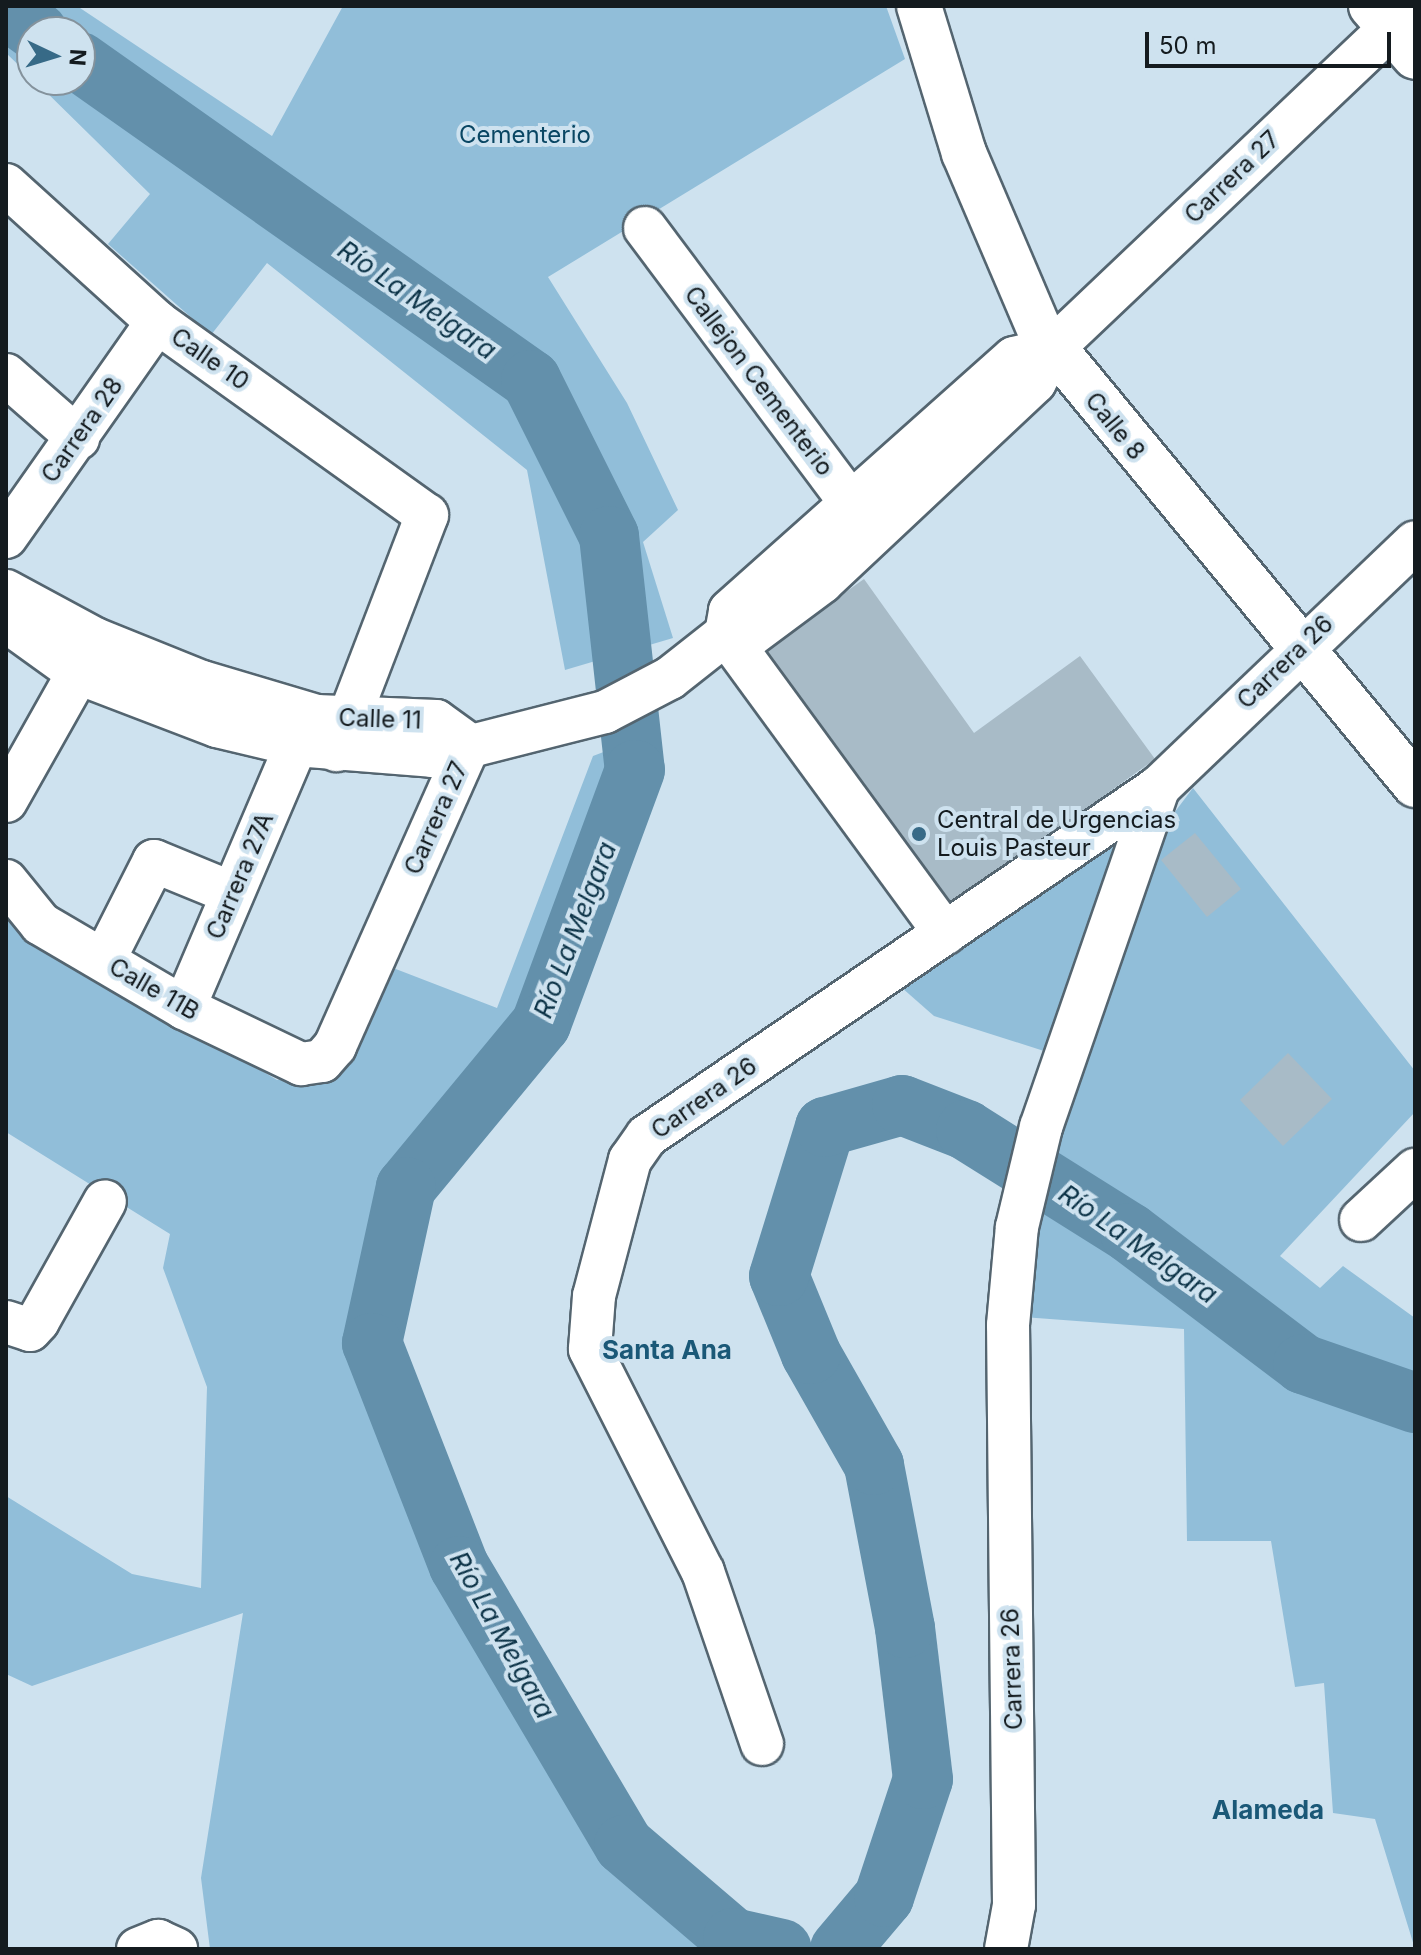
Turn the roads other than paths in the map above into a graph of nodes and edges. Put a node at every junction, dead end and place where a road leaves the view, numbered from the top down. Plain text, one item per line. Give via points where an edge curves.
1 (919, 6) edge
2 (1397, 24) edge
3 (6, 185) edge
4 (645, 228) dead end
5 (157, 322) junction
6 (1052, 349) junction
7 (6, 375) edge
8 (78, 438) junction
9 (863, 520) junction
10 (6, 537) edge
11 (1415, 542) edge
12 (6, 591) edge
13 (6, 621) edge
14 (726, 634) junction
15 (1296, 649) junction
16 (78, 673) junction
17 (344, 735) junction
18 (296, 745) junction
19 (469, 745) junction
20 (1415, 785) edge
21 (1159, 787) junction
22 (6, 801) edge
23 (6, 881) edge
24 (232, 893) junction
25 (945, 933) junction
26 (104, 960) junction
27 (184, 1008) junction
28 (322, 1061) joint
29 (1415, 1170) edge
30 (105, 1201) dead end
31 (1361, 1220) dead end
32 (6, 1322) edge
33 (757, 1732) dead end
34 (138, 1949) edge
35 (176, 1949) edge
36 (1006, 1949) edge

1 - 6 main road, Calle 8 via 964,153 1016,283
2 - 6 street, Carrera 27
3 - 5 street, Calle 10
4 - 9 street, Callejon Cementerio
5 - 8 street, Carrera 28
5 - 17 street, Calle 10 via 427,515
6 - 9 street, Carrera 27 via 1035,382
6 - 15 main road, Calle 8
7 - 8 street
8 - 10 street, Carrera 28
9 - 14 street, Carrera 27 via 751,635
11 - 15 street, Carrera 26
12 - 17 street, Calle 11 via 95,639
13 - 16 street, Calle 11
14 - 19 street, Carrera 27 via 670,678 605,712
14 - 25 street
15 - 20 main road, Calle 8
15 - 21 street, Carrera 26
16 - 18 street, Calle 11 via 217,726
16 - 22 street
17 - 18 street, Calle 11
17 - 19 street, Calle 11 via 432,756
18 - 24 street, Carrera 27A
19 - 28 street, Carrera 27 via 335,1046
21 - 25 street, Carrera 26
21 - 36 street, Carrera 26 via 1041,1127 1017,1227 1008,1325 1014,1905
23 - 26 street, Calle 11B via 41,924
24 - 26 street via 154,861
24 - 27 street, Carrera 27A
25 - 33 street, Carrera 26 via 647,1136 630,1160 594,1296 590,1349 703,1572
26 - 27 street, Calle 11B
27 - 28 street, Calle 11B via 301,1064
29 - 31 street
30 - 32 street via 38,1321 30,1330
34 - 35 street via 158,1941

